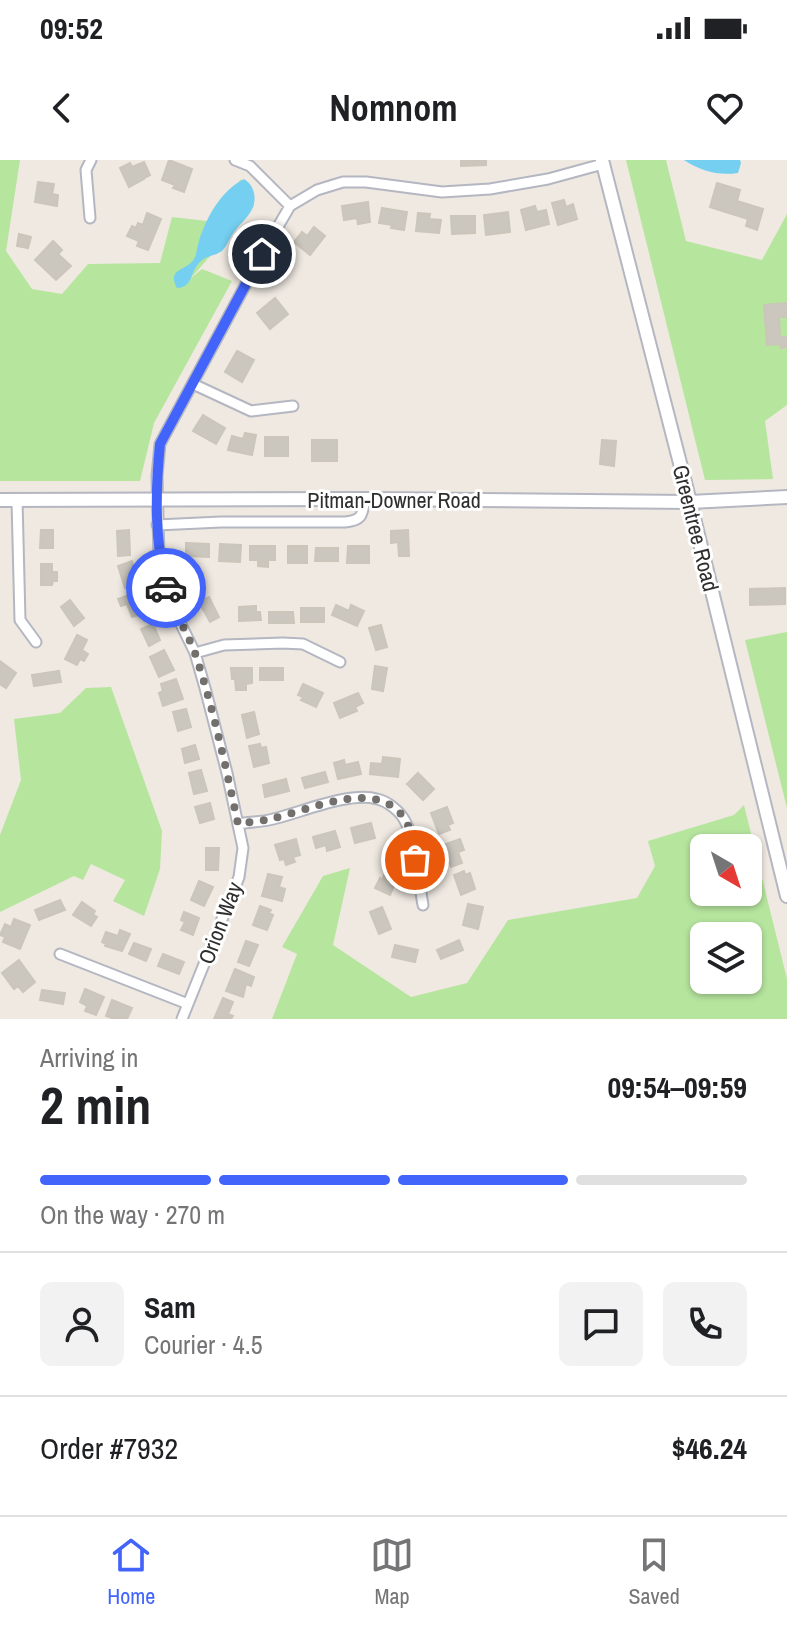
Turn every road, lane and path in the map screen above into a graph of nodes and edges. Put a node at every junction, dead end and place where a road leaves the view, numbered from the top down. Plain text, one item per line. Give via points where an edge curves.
1 (91, 160) edge
2 (235, 160) edge
3 (603, 162) edge
4 (290, 206) junction
5 (90, 218) dead end
6 (193, 384) junction
7 (293, 406) dead end
8 (787, 497) edge
9 (365, 499) junction
10 (0, 500) edge
11 (17, 500) junction
12 (156, 500) junction
13 (690, 502) junction
14 (157, 525) junction
15 (36, 642) dead end
16 (195, 653) junction
17 (340, 662) dead end
18 (238, 824) junction
19 (787, 896) edge
20 (423, 905) dead end
21 (60, 954) dead end
22 (188, 1004) junction
23 (182, 1019) edge

1 - 5 street via 86,170
2 - 4 street via 250,166
3 - 4 street via 490,189 442,192 343,182
3 - 13 street, Greentree Road
4 - 6 street, Orion Way
6 - 7 street via 251,411
6 - 12 street, Orion Way via 160,444
8 - 13 street, Pitman-Downer Road
9 - 12 street, Pitman-Downer Road
9 - 13 street, Pitman-Downer Road
9 - 14 street via 356,521
10 - 11 street, Pitman-Downer Road
11 - 12 street, Pitman-Downer Road
11 - 15 street via 20,620
12 - 14 street, Orion Way
13 - 19 street, Greentree Road
14 - 16 street, Orion Way via 166,588
16 - 17 street via 224,645 303,644
16 - 18 street, Orion Way
18 - 20 street via 350,799 378,799 404,819
18 - 22 street, Orion Way via 243,848 239,877
21 - 22 street
22 - 23 street, Orion Way

